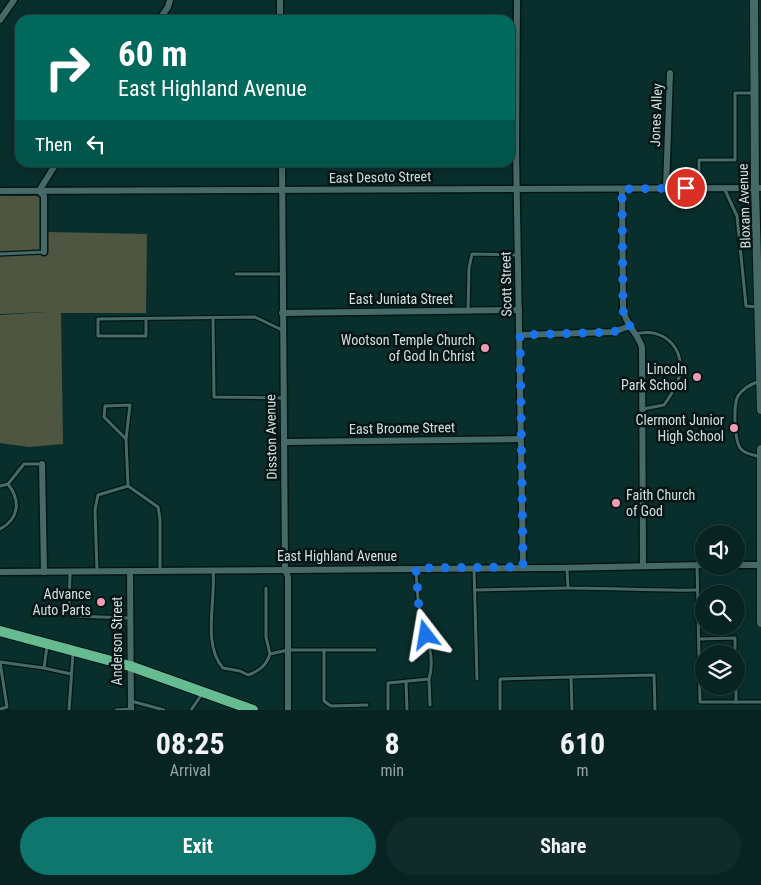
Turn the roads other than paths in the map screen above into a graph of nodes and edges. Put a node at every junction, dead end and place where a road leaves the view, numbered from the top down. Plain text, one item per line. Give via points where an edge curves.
1 (14, 0) edge
2 (170, 0) edge
3 (280, 0) edge
4 (516, 0) edge
5 (754, 0) edge
6 (162, 15) edge
7 (280, 15) edge
8 (0, 20) edge
9 (515, 36) edge
10 (758, 69) edge
11 (670, 73) dead end
12 (754, 93) junction
13 (515, 112) edge
14 (54, 167) edge
15 (282, 167) edge
16 (666, 188) junction
17 (699, 188) junction
18 (724, 188) junction
19 (758, 188) edge
20 (517, 189) junction
21 (622, 189) junction
22 (0, 191) edge
23 (39, 191) junction
24 (282, 191) junction
25 (44, 252) joint
26 (0, 254) edge
27 (518, 254) junction
28 (236, 274) dead end
29 (282, 274) junction
30 (760, 307) edge
31 (519, 310) junction
32 (468, 311) junction
33 (282, 313) junction
34 (213, 318) junction
35 (146, 319) junction
36 (630, 326) junction
37 (282, 330) junction
38 (636, 334) junction
39 (520, 335) junction
40 (761, 381) edge
41 (283, 398) junction
42 (642, 409) junction
43 (761, 410) edge
44 (126, 439) junction
45 (520, 439) junction
46 (284, 442) junction
47 (761, 449) edge
48 (761, 458) edge
49 (42, 464) joint
50 (8, 484) junction
51 (0, 486) edge
52 (128, 486) junction
53 (0, 529) edge
54 (695, 565) edge
55 (745, 565) edge
56 (761, 565) edge
57 (643, 566) junction
58 (523, 567) junction
59 (416, 568) junction
60 (474, 568) junction
61 (567, 568) junction
62 (284, 569) junction
63 (212, 570) junction
64 (96, 571) junction
65 (130, 571) junction
66 (160, 571) junction
67 (0, 572) edge
68 (44, 572) junction
69 (70, 572) junction
70 (266, 588) dead end
71 (568, 588) junction
72 (474, 590) junction
73 (695, 590) edge
74 (130, 618) junction
75 (761, 624) edge
76 (0, 631) edge
77 (698, 635) edge
78 (698, 639) junction
79 (48, 643) junction
80 (735, 645) edge
81 (73, 650) junction
82 (288, 650) junction
83 (324, 650) junction
84 (375, 650) dead end
85 (270, 654) junction
86 (0, 662) edge
87 (130, 666) junction
88 (44, 668) junction
89 (71, 674) junction
90 (571, 677) junction
91 (477, 679) dead end
92 (429, 680) junction
93 (406, 681) junction
94 (204, 692) junction
95 (736, 695) edge
96 (736, 702) junction
97 (761, 702) edge
98 (367, 705) dead end
99 (430, 706) dead end
100 (131, 707) edge
101 (0, 709) edge
102 (8, 709) edge
103 (69, 710) edge
104 (116, 710) edge
105 (164, 710) edge
106 (191, 710) edge
107 (253, 710) edge
108 (288, 710) edge
109 (388, 710) edge
110 (407, 710) edge
111 (500, 710) edge
112 (572, 710) edge
113 (655, 710) edge

1 - 8 street
2 - 6 street
3 - 7 street
4 - 9 street, Scott Street
5 - 10 street, Bloxam Avenue
10 - 12 street, Bloxam Avenue
11 - 16 street, Jones Alley
12 - 17 lane via 735,93 735,160 699,160
12 - 19 street, Bloxam Avenue
13 - 20 street, Scott Street
14 - 23 street
15 - 24 street, Disston Avenue
16 - 17 street, East Desoto Street
16 - 21 street, East Desoto Street
17 - 18 street, East Desoto Street
18 - 19 street, East Desoto Street
18 - 30 lane via 737,216 746,306
19 - 30 street, Bloxam Avenue
20 - 21 street, East Desoto Street
20 - 24 street, East Desoto Street
20 - 27 street, Scott Street
21 - 36 street via 623,308 624,318
22 - 23 street, East Desoto Street
23 - 24 street, East Desoto Street
23 - 25 street via 44,196
24 - 29 street, Disston Avenue
25 - 26 lane
27 - 31 street, Scott Street
27 - 32 lane via 472,254
28 - 29 lane
29 - 33 street, Disston Avenue
30 - 40 street, Bloxam Avenue
31 - 32 street, East Juniata Street
31 - 39 street, Scott Street
32 - 33 street, East Juniata Street
33 - 37 street, Disston Avenue
34 - 35 lane
34 - 37 lane via 255,317
34 - 41 lane via 214,397
35 - 35 lane via 98,319 98,336 146,336
36 - 38 street
36 - 39 street via 613,332
37 - 41 street, Disston Avenue
38 - 42 street via 641,346
38 - 42 lane via 659,333 670,340 679,360 678,380 664,405
39 - 45 street, Scott Street
40 - 43 street, Bloxam Avenue
40 - 48 lane via 749,385 738,395 735,415 737,444 742,450
41 - 46 street, Disston Avenue
42 - 57 street
44 - 44 lane via 130,405 105,406 104,417
44 - 52 lane
45 - 46 street, East Broome Street
45 - 58 street, Scott Street
46 - 62 street, Disston Avenue
47 - 48 street
48 - 56 street
49 - 50 lane via 24,464
49 - 68 street
50 - 51 lane
50 - 53 lane via 14,494 15,515
52 - 64 lane via 98,495 95,510
52 - 66 lane via 158,507
54 - 57 street, East Highland Avenue
55 - 56 street
56 - 75 street
57 - 61 street, East Highland Avenue
58 - 60 street, East Highland Avenue
58 - 61 street, East Highland Avenue
59 - 60 street, East Highland Avenue
59 - 62 street, East Highland Avenue
59 - 92 lane via 419,610 432,652
60 - 72 lane
61 - 71 lane
62 - 63 street, East Highland Avenue
62 - 82 street, Disston Avenue via 288,577
63 - 66 street, East Highland Avenue
63 - 85 lane via 215,659 223,668 248,675 267,663
64 - 65 street, East Highland Avenue
64 - 69 street, East Highland Avenue
65 - 66 street, East Highland Avenue
65 - 74 street, Anderson Street
67 - 68 street, East Highland Avenue
68 - 69 street, East Highland Avenue
69 - 74 lane via 72,616
70 - 85 lane via 266,637
71 - 72 lane
71 - 73 lane
72 - 91 lane
74 - 87 street, Anderson Street
76 - 79 highway
77 - 78 lane
78 - 80 lane via 735,638
78 - 96 lane via 700,702
79 - 81 highway
79 - 88 lane
81 - 87 highway
81 - 89 lane
82 - 83 lane
82 - 85 lane
82 - 108 street, Disston Avenue
83 - 84 lane
83 - 98 lane via 324,701 331,706
86 - 88 lane
86 - 102 lane
87 - 94 highway
87 - 100 street, Anderson Street
88 - 89 lane
89 - 103 lane
90 - 111 lane via 500,679
90 - 112 lane
90 - 113 lane via 654,675
92 - 93 lane
92 - 99 lane
93 - 109 lane via 388,683
93 - 110 lane
94 - 106 lane
94 - 107 highway
95 - 96 lane
96 - 97 lane
100 - 104 lane
100 - 105 lane
101 - 102 lane

